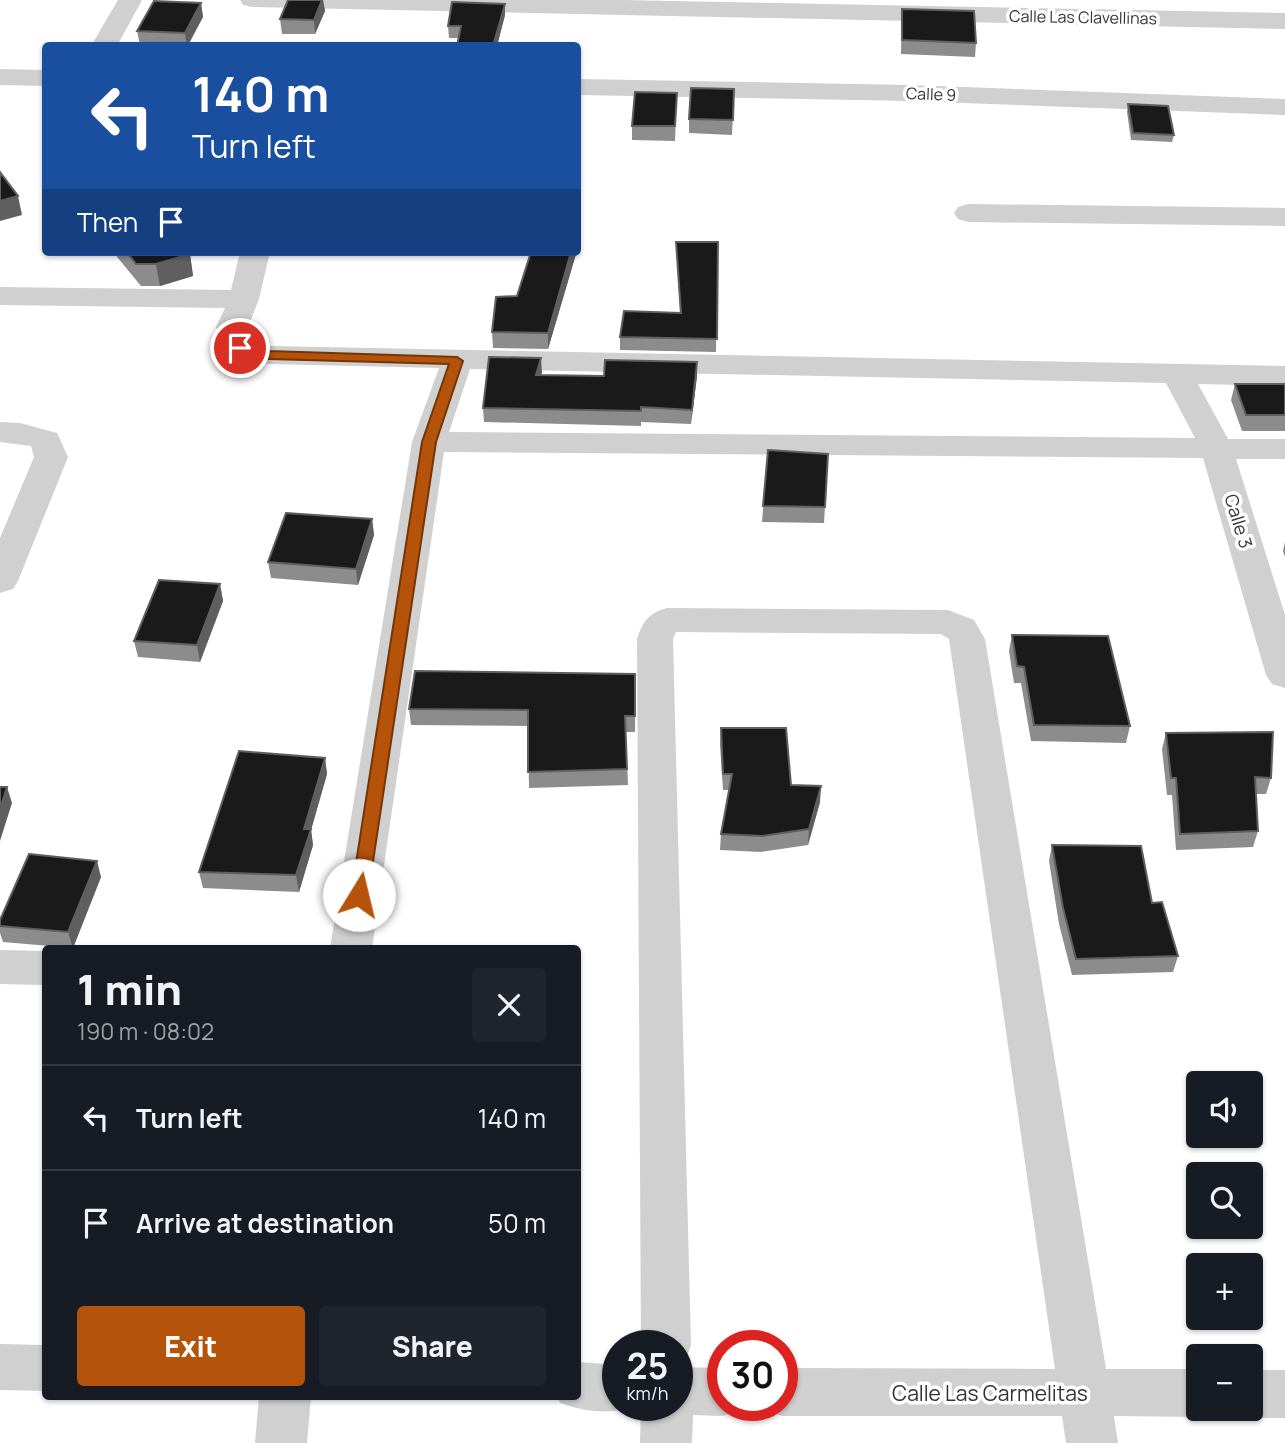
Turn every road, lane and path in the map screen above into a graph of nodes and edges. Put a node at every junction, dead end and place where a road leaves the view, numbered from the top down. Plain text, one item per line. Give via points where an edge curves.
1 (130, 0) edge
2 (252, 0) edge
3 (1285, 21) edge
4 (106, 42) edge
5 (0, 77) edge
6 (42, 78) edge
7 (581, 87) edge
8 (1285, 107) edge
9 (968, 213) dead end
10 (1285, 217) edge
11 (254, 256) edge
12 (0, 296) edge
13 (244, 299) junction
14 (457, 361) junction
15 (1177, 374) junction
16 (1285, 376) edge
17 (0, 432) edge
18 (429, 442) junction
19 (1216, 447) junction
20 (1285, 449) edge
21 (0, 581) edge
22 (1279, 634) edge
23 (1285, 675) edge
24 (351, 945) edge
25 (0, 967) edge
26 (42, 968) edge
27 (666, 1330) edge
28 (0, 1367) edge
29 (42, 1368) edge
30 (581, 1386) edge
31 (602, 1388) edge
32 (798, 1392) edge
33 (1086, 1393) junction
34 (1186, 1394) edge
35 (1263, 1394) edge
36 (1285, 1394) edge
37 (285, 1400) edge
38 (667, 1421) edge
39 (281, 1443) edge
40 (666, 1443) edge
41 (1092, 1443) edge

1 - 4 street
2 - 3 street, Calle Las Clavellinas
5 - 6 street
7 - 8 street, Calle 9
9 - 10 street
11 - 13 street
12 - 13 street
13 - 14 street via 232,327 240,348 269,355
14 - 15 street
14 - 18 street
15 - 16 street
15 - 19 street, Calle 3
17 - 21 street via 45,440 51,457
18 - 19 street
18 - 24 street
19 - 20 street
19 - 22 street, Calle 3
22 - 23 street, Calle 3
25 - 26 street
27 - 33 street via 655,639 659,626 667,620 948,622 967,639
28 - 29 street
30 - 31 street
32 - 33 street, Calle Las Carmelitas
33 - 34 street, Calle Las Carmelitas
33 - 41 street
35 - 36 street
37 - 39 street
38 - 40 street

